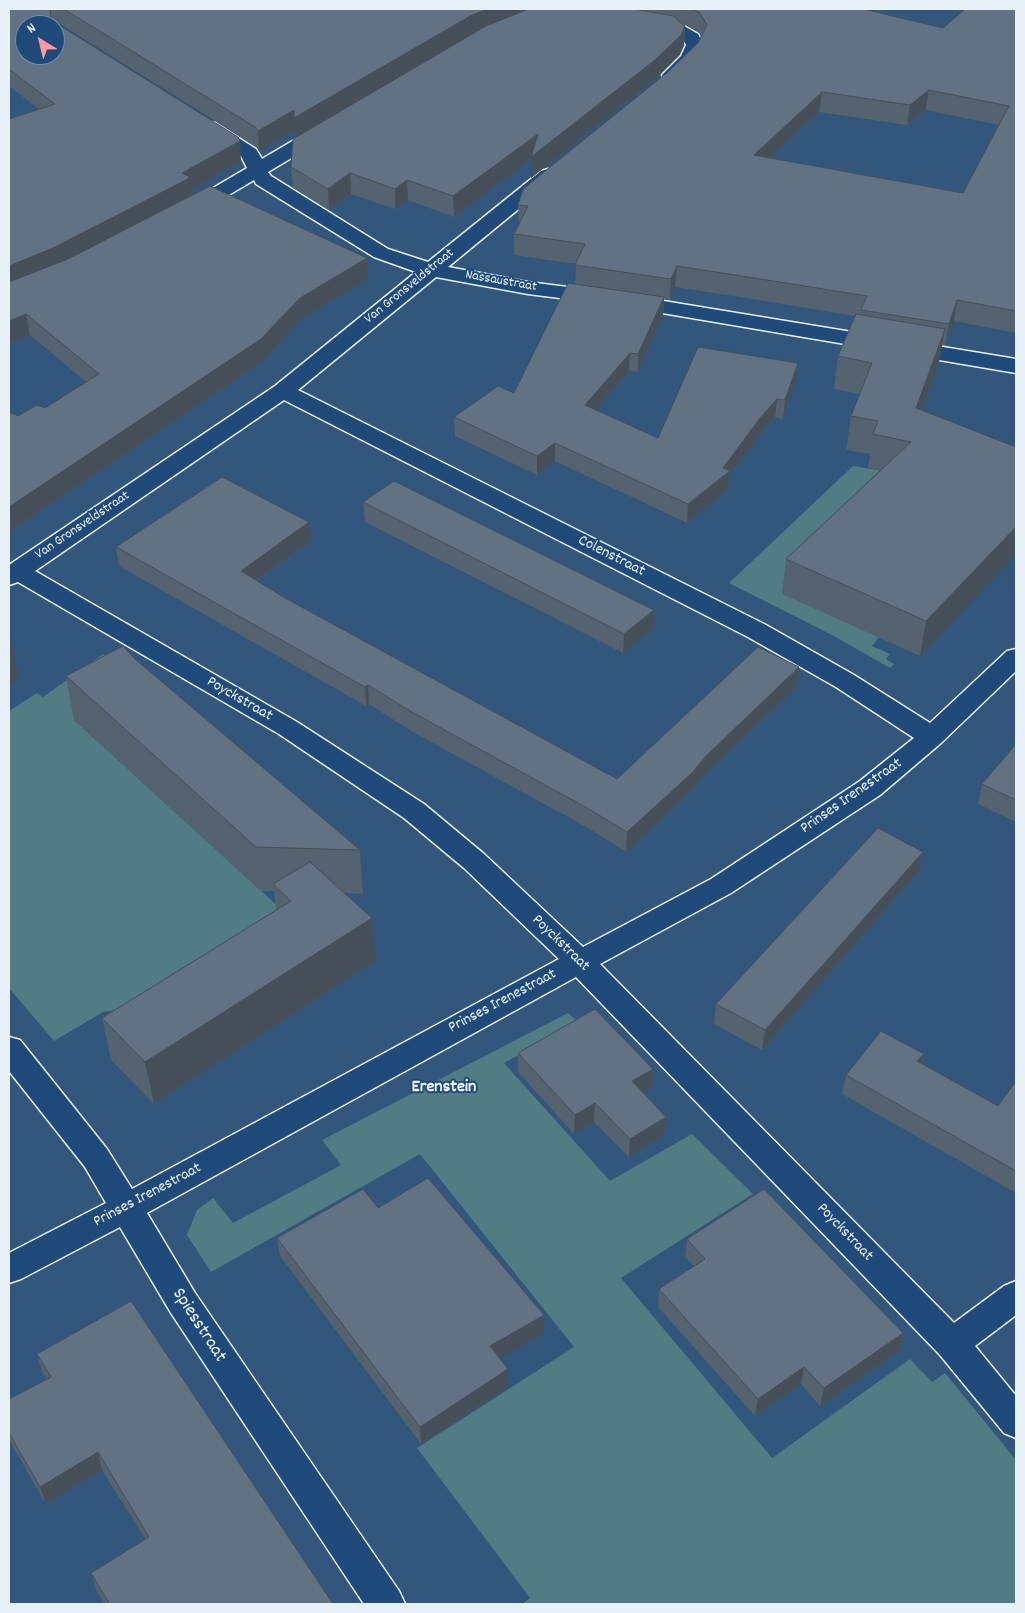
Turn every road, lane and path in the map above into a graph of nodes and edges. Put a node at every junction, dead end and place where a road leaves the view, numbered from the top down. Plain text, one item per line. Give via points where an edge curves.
1 (585, 9) edge
2 (662, 84) edge
3 (192, 117) edge
4 (334, 124) edge
5 (562, 164) edge
6 (258, 169) junction
7 (170, 220) edge
8 (431, 270) junction
9 (1016, 366) edge
10 (283, 391) junction
11 (13, 574) edge
12 (1016, 657) edge
13 (932, 737) junction
14 (580, 962) junction
15 (9, 1049) edge
16 (125, 1210) junction
17 (9, 1269) edge
18 (1016, 1296) edge
19 (952, 1344) junction
20 (1016, 1422) edge
21 (386, 1604) edge

1 - 2 street via 678,30 692,38 695,45 689,58
3 - 6 street, Nassaustraat via 249,153
4 - 6 street
5 - 8 street, Van Gronsveldstraat
6 - 7 street
6 - 8 street, Nassaustraat via 263,180 382,253
8 - 9 street, Nassaustraat
8 - 10 street, Van Gronsveldstraat
10 - 11 street, Van Gronsveldstraat
10 - 13 street, Colenstraat via 757,632 845,681
11 - 14 street, Poyckstraat via 288,728 414,811 474,861
12 - 13 street, Prinses Irenestraat
13 - 14 street, Prinses Irenestraat via 870,788 720,886
14 - 16 street, Prinses Irenestraat
14 - 19 street, Poyckstraat
15 - 16 street, Spiesstraat via 96,1158
16 - 17 street, Prinses Irenestraat
16 - 21 street, Spiesstraat via 182,1303
18 - 19 street
19 - 20 street, Poyckstraat

